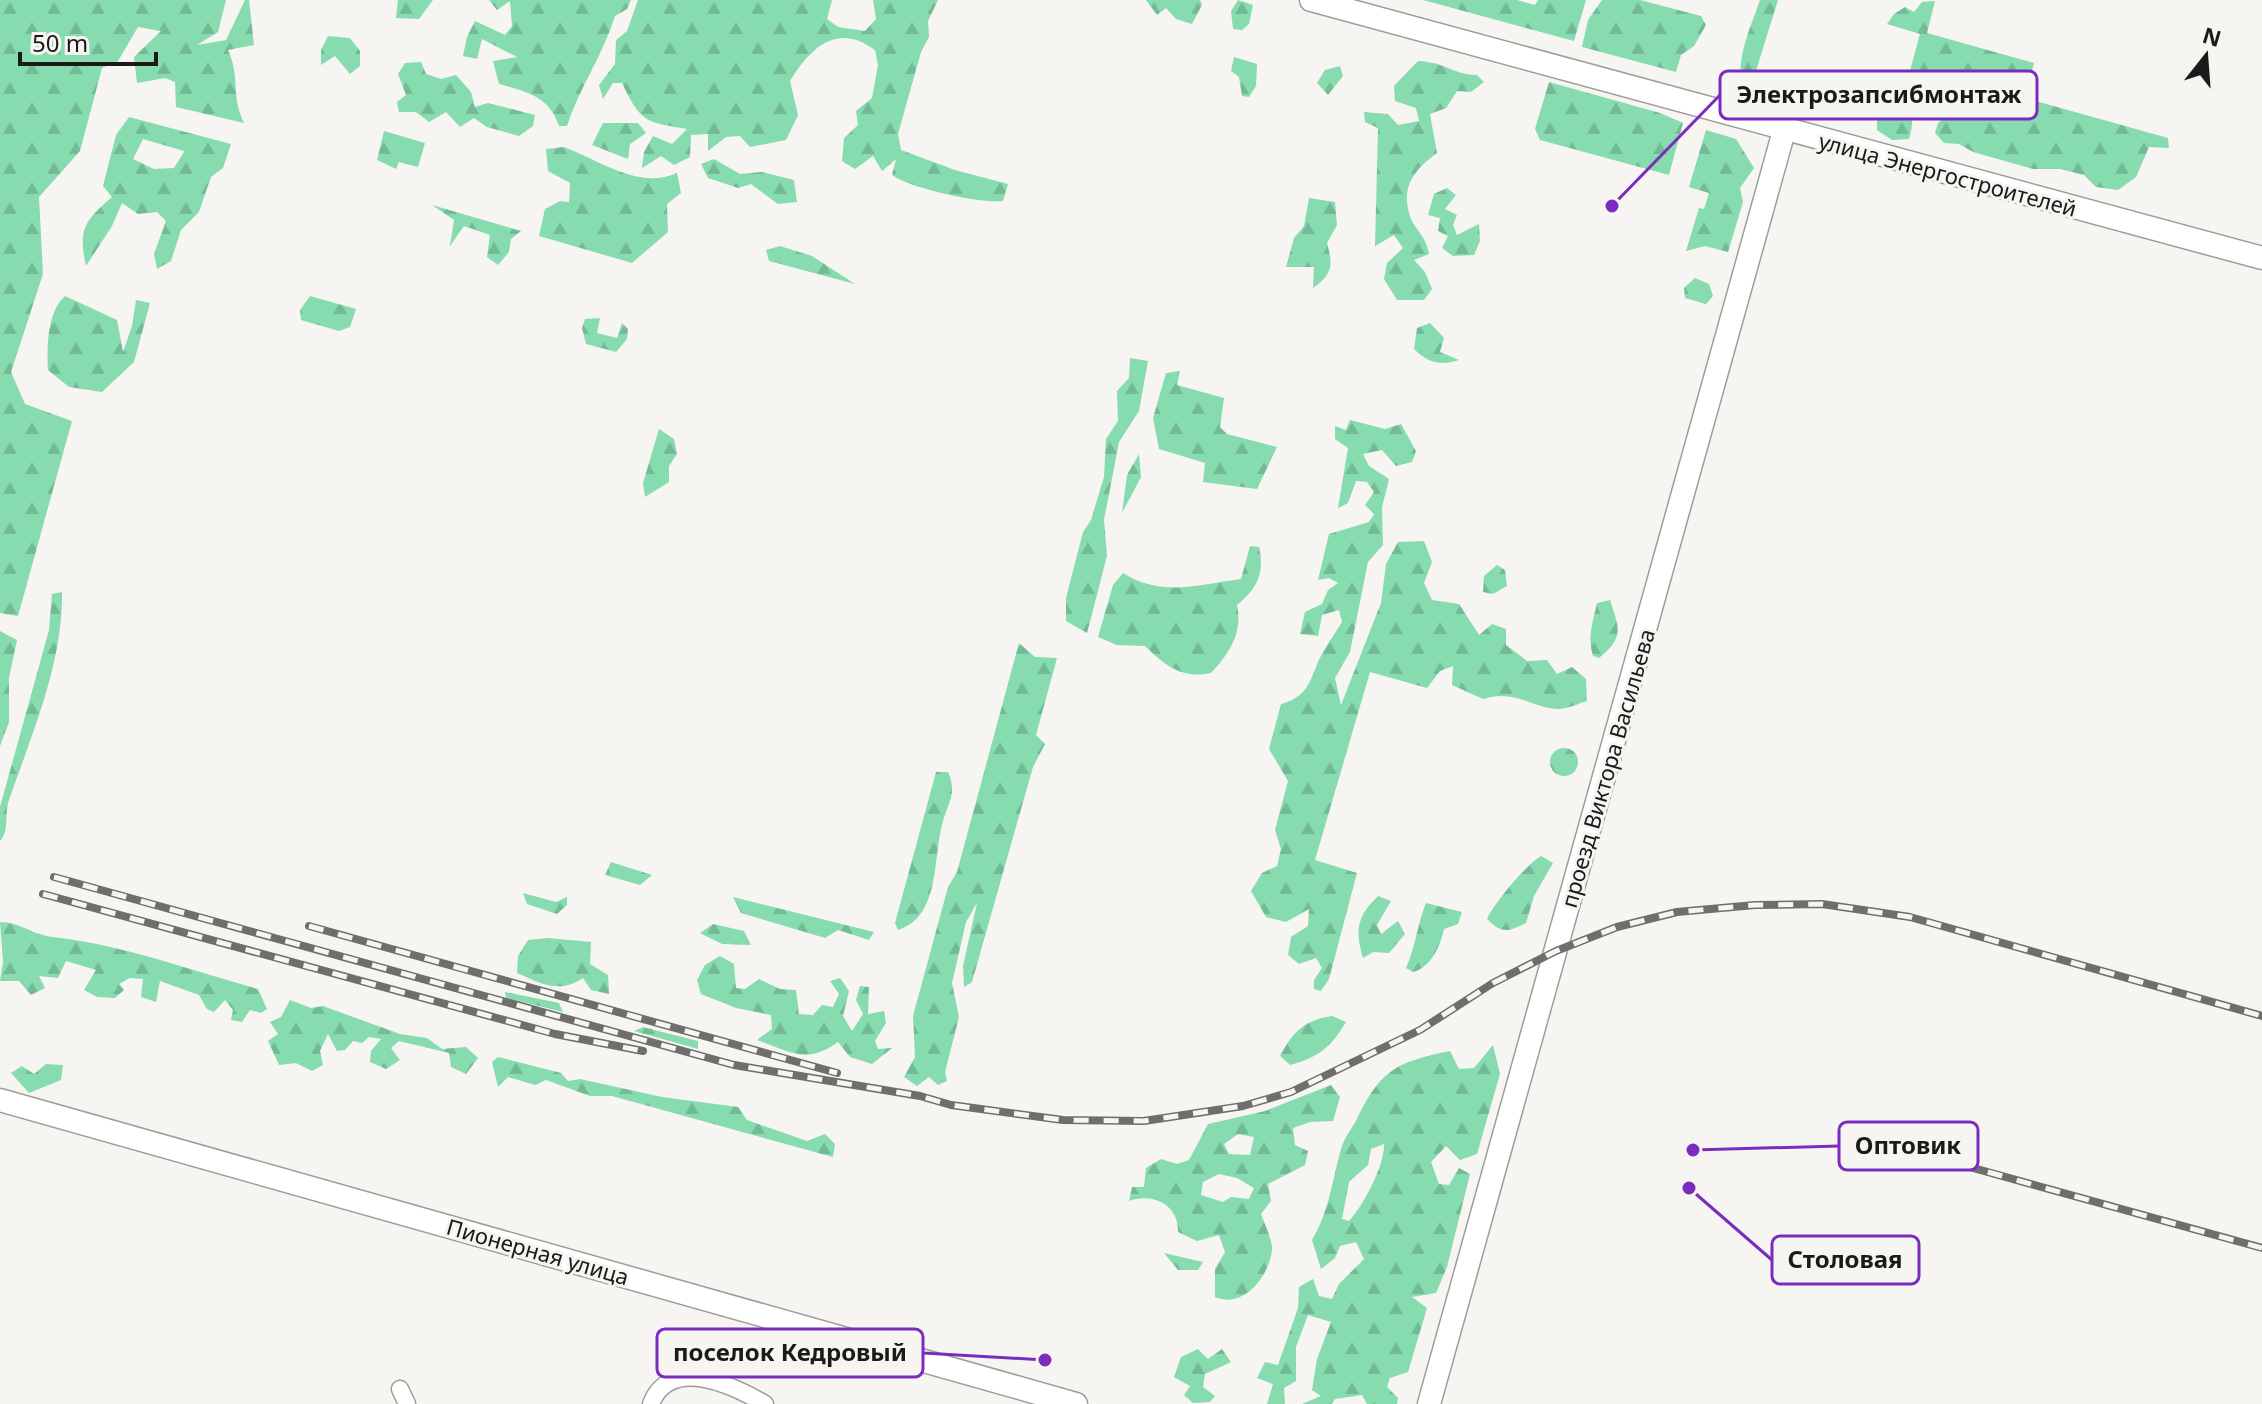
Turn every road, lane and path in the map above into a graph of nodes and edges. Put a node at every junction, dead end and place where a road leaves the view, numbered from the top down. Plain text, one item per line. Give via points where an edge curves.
1 (1311, 0) edge
2 (1784, 131) junction
3 (2262, 258) edge
4 (0, 1100) edge
5 (1035, 1399) edge
6 (651, 1404) edge
7 (765, 1404) edge
8 (1076, 1404) edge
9 (1429, 1404) edge

1 - 2 street, улица Энергостроителей
2 - 3 street, улица Энергостроителей
2 - 9 street, проезд Виктора Васильева
4 - 5 street, Пионерная улица
5 - 8 street, Пионерная улица
6 - 7 street via 666,1386 705,1377 729,1383

